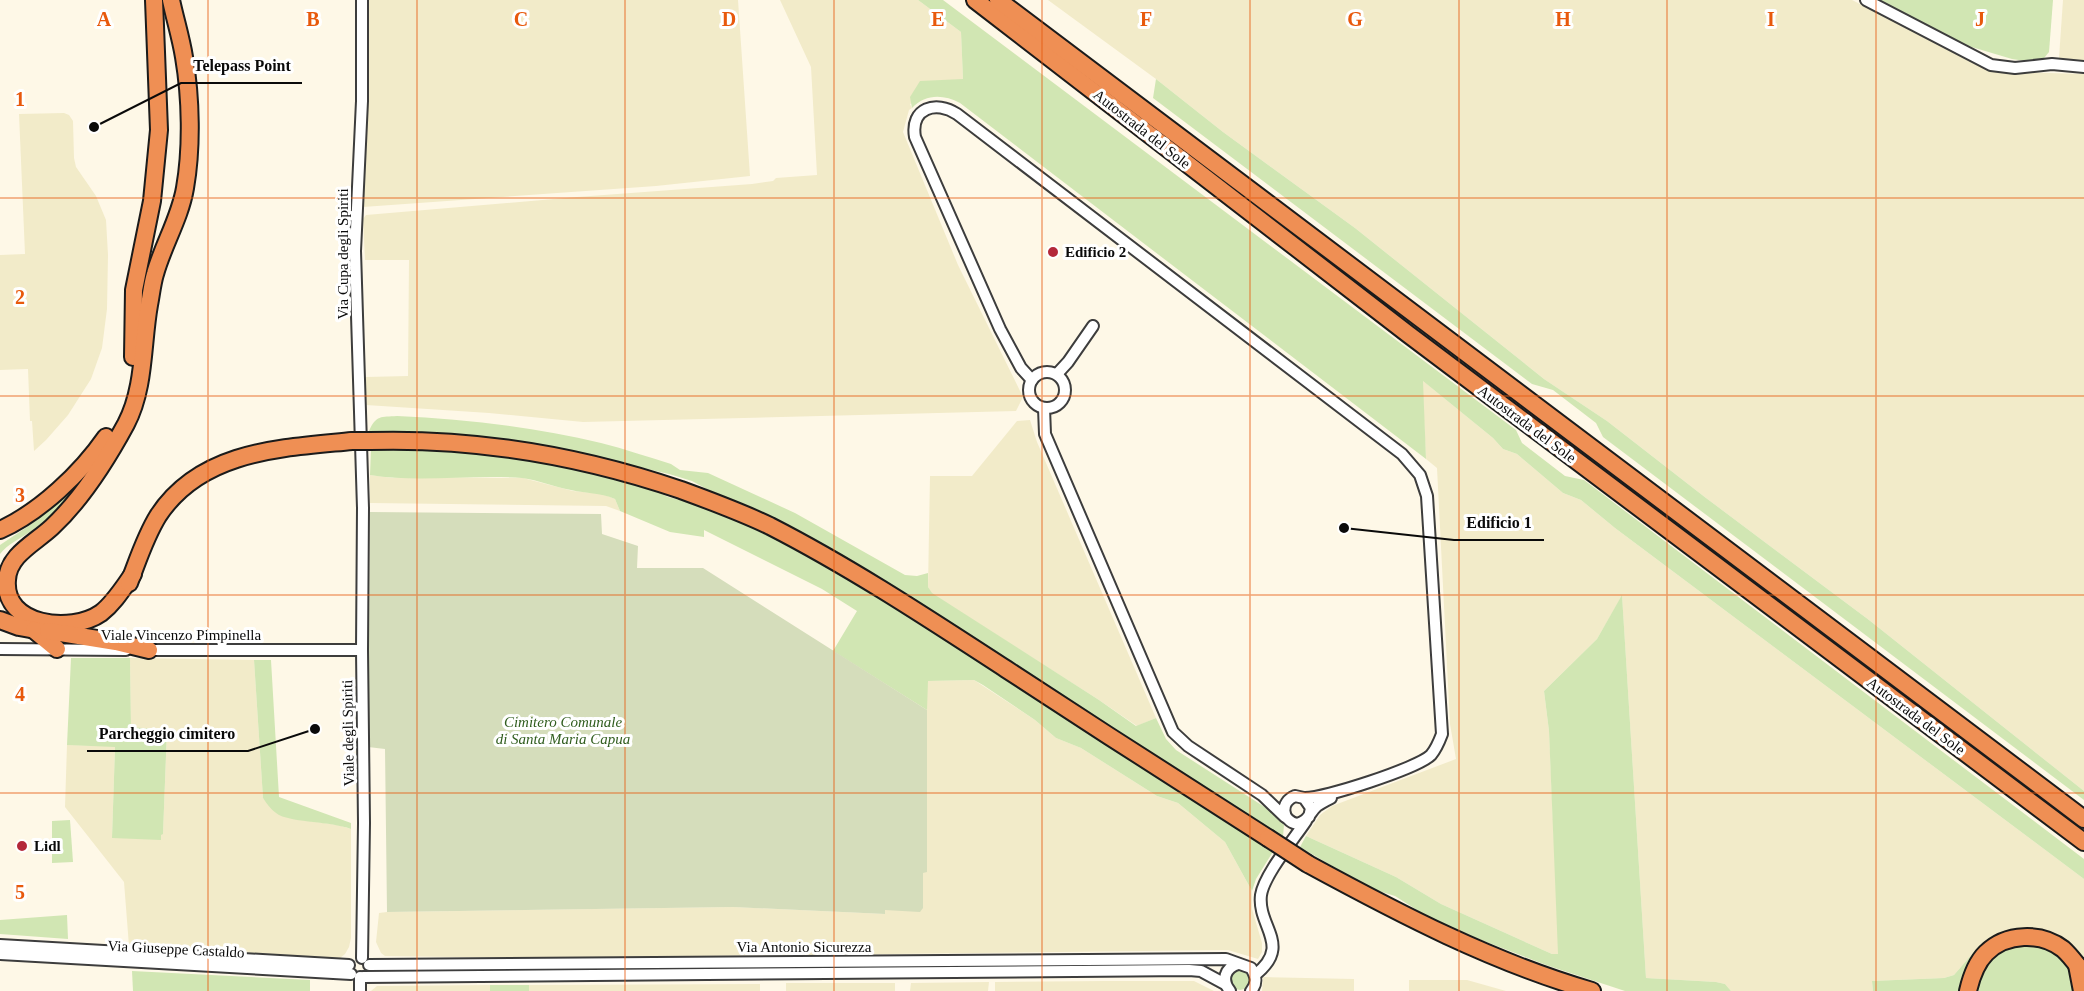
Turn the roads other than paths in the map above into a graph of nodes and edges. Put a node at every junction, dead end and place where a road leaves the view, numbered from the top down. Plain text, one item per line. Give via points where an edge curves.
1 (154, 0) edge
2 (171, 0) edge
3 (362, 0) edge
4 (975, 0) edge
5 (998, 0) edge
6 (1866, 0) edge
7 (2084, 67) edge
8 (1093, 326) dead end
9 (1057, 374) junction
10 (1032, 380) junction
11 (1044, 408) junction
12 (41, 505) junction
13 (363, 508) joint
14 (51, 528) junction
15 (0, 530) edge
16 (0, 541) edge
17 (0, 562) edge
18 (133, 574) junction
19 (3, 618) edge
20 (41, 631) junction
21 (0, 649) edge
22 (57, 649) junction
23 (149, 650) junction
24 (362, 650) junction
25 (1337, 792) junction
26 (1262, 795) junction
27 (1291, 798) junction
28 (1304, 798) junction
29 (1287, 819) junction
30 (1308, 819) junction
31 (2084, 819) edge
32 (2084, 842) edge
33 (1290, 844) junction
34 (0, 945) edge
35 (0, 954) edge
36 (365, 961) junction
37 (1238, 964) junction
38 (2081, 969) edge
39 (356, 973) junction
40 (1255, 985) edge
41 (1227, 987) edge
42 (360, 991) edge
43 (1592, 991) edge
44 (1968, 991) edge
45 (2082, 991) edge

1 - 12 highway via 159,130 152,201 134,290 131,372 123,404 94,454
2 - 14 highway via 190,95 185,188 155,274 141,373 127,422 76,503
3 - 13 street, Via Cupa degli Spiriti via 355,251
4 - 32 highway, Autostrada del Sole via 1408,334
5 - 31 highway, Autostrada del Sole
6 - 7 street via 1991,65
8 - 9 street
9 - 10 street via 1040,372
9 - 11 street via 1065,383 1065,396 1056,406
10 - 11 street via 1030,397
10 - 25 street via 996,320 915,137 917,118 927,108 942,106 957,114 1402,454 1420,475 1427,496 1442,734 1431,755 1422,761
11 - 26 street via 1045,434 1173,732
12 - 15 highway
12 - 16 highway via 27,522
13 - 24 street, Viale degli Spiriti
14 - 17 highway via 15,548
14 - 18 highway via 10,565 8,598 14,609 26,617 55,623 87,620 111,604
18 - 20 highway via 120,603 109,616 83,628
18 - 43 highway, bridge via 148,533 168,502 214,466 249,454 286,447 399,440 513,449 619,470 710,500 768,525 891,595 1308,864 1387,908 1538,975
19 - 20 highway
20 - 22 highway
20 - 23 highway
21 - 22 street, Viale Vincenzo Pimpinella
22 - 23 street, Viale Vincenzo Pimpinella
23 - 24 street, Viale Vincenzo Pimpinella
24 - 36 street, Viale degli Spiriti
25 - 28 street
25 - 30 street via 1316,807
26 - 27 street
26 - 29 street
27 - 28 street
27 - 29 street via 1284,808
28 - 30 street via 1311,808
29 - 30 street via 1297,824
29 - 33 street
30 - 33 street
33 - 40 street via 1262,892 1261,905 1273,949
34 - 39 street, Via Giuseppe Castaldo
35 - 39 street, Via Giuseppe Castaldo
36 - 37 street, Via Antonio Sicurezza via 1226,959
36 - 39 street via 368,972
36 - 39 street via 353,959
37 - 40 street, Via Antonio Sicurezza via 1247,965
37 - 41 street, Via Antonio Sicurezza via 1226,973
38 - 44 highway via 2053,943 2031,936 2018,937 1986,954
38 - 45 highway
39 - 41 street, Via Antonio Sicurezza via 1189,970 1201,971
39 - 42 street

